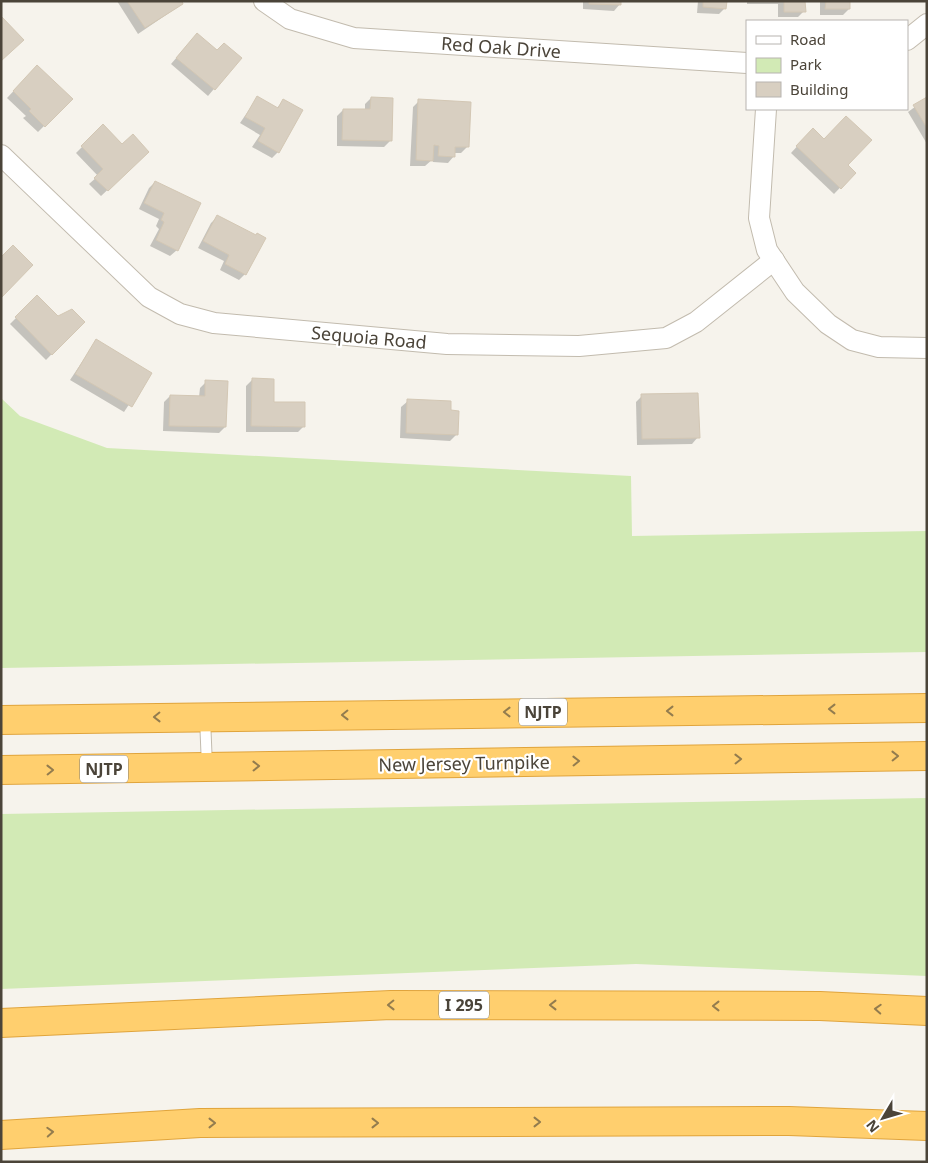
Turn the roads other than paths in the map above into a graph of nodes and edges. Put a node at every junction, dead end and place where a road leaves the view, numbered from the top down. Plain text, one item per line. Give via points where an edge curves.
1 (264, 1) edge
2 (927, 24) edge
3 (908, 39) edge
4 (746, 63) edge
5 (766, 110) edge
6 (1, 155) edge
7 (774, 260) junction
8 (927, 348) edge
9 (927, 708) edge
10 (205, 717) junction
11 (1, 720) edge
12 (927, 756) edge
13 (207, 767) junction
14 (1, 770) edge
15 (927, 1011) edge
16 (1, 1023) edge
17 (927, 1126) edge
18 (1, 1135) edge

1 - 4 street, Red Oak Drive via 290,19 354,38
2 - 3 street
5 - 7 street via 759,218 767,250
6 - 7 street, Sequoia Road via 149,297 180,314 214,323 446,344 579,346 666,338 696,322
7 - 8 street via 795,292 828,324 852,340 879,346
9 -> 10 highway, NJTP
10 -> 11 highway, NJTP
10 - 13 lane
13 -> 12 highway, New Jersey Turnpike / NJTP
14 -> 13 highway, New Jersey Turnpike / NJTP
15 -> 16 highway, I 295 via 820,1006 391,1005
18 -> 17 highway via 200,1123 789,1121

